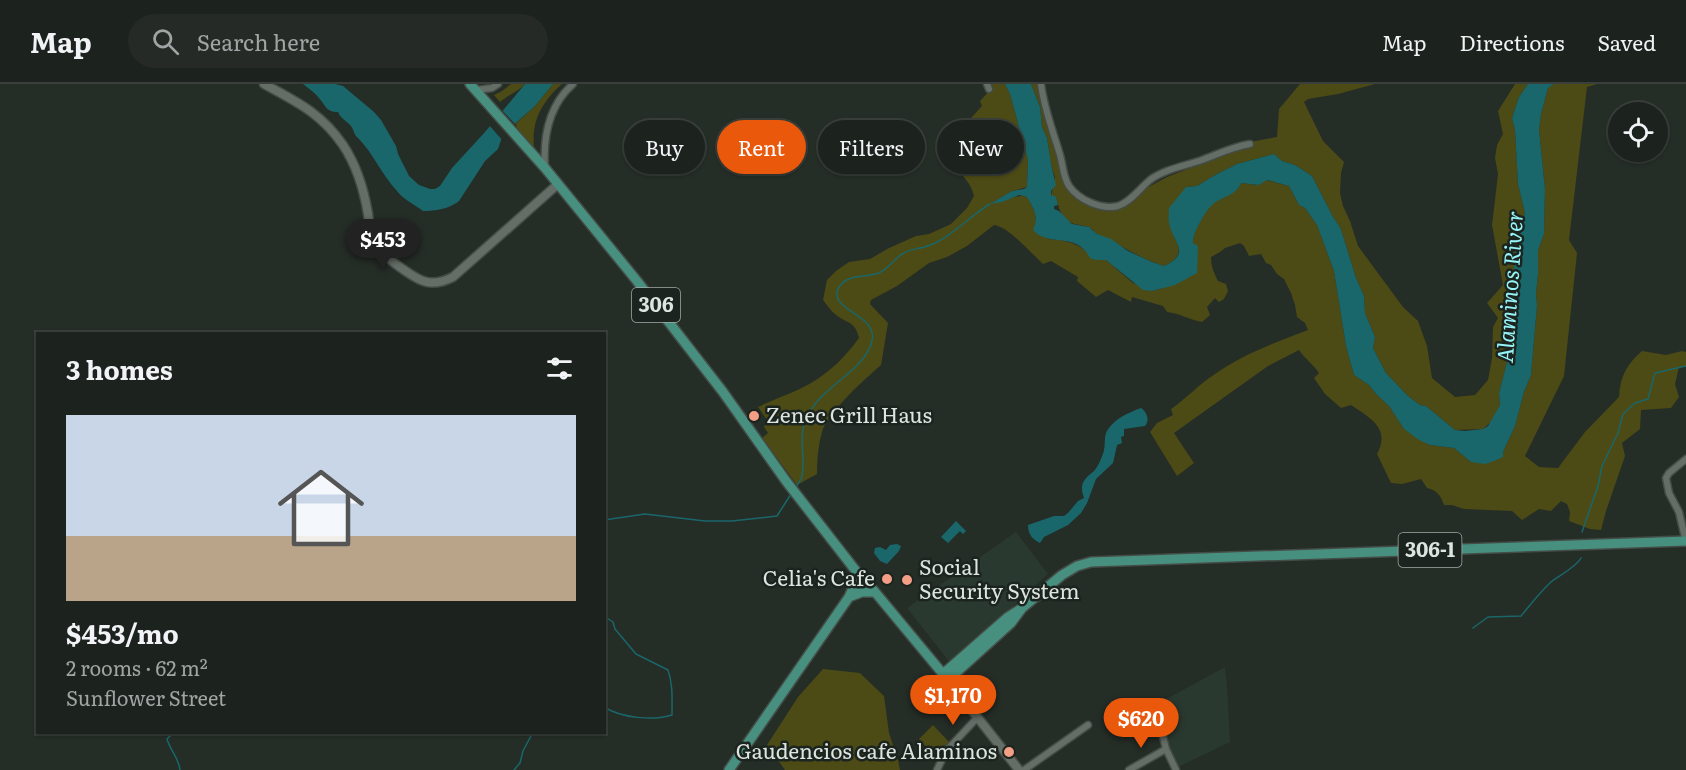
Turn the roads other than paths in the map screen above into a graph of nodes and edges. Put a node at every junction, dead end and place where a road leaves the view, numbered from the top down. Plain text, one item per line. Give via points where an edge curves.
1 (264, 84) edge
2 (498, 84) edge
3 (573, 84) edge
4 (1041, 84) edge
5 (473, 87) edge
6 (1250, 144) dead end
7 (545, 168) junction
8 (558, 183) junction
9 (1686, 459) edge
10 (1686, 541) edge
11 (855, 571) junction
12 (865, 582) junction
13 (876, 592) junction
14 (851, 593) junction
15 (945, 677) junction
16 (977, 718) junction
17 (1159, 720) dead end
18 (1088, 725) dead end
19 (1166, 749) junction
20 (729, 770) edge
21 (937, 770) edge
22 (1019, 770) edge
23 (1024, 770) edge
24 (1129, 770) edge
25 (1176, 770) edge

1 - 8 street via 329,126 361,181 374,245 424,282 442,282 453,277
2 - 5 street via 492,88
3 - 7 street via 557,101 548,125
4 - 6 street via 1065,177 1069,186 1089,203 1119,206 1151,179
5 - 7 main road, 306
7 - 8 main road, 306
8 - 11 main road, 306 via 683,339
9 - 10 street via 1666,478
10 - 15 main road, 306-1 via 1091,562 1062,574 1008,617
11 - 12 main road, 306
11 - 14 main road
12 - 13 main road, 306
12 - 14 main road
13 - 14 main road
13 - 15 main road, 306
14 - 20 main road
15 - 16 street, 306
16 - 21 street via 946,751
16 - 22 street, 306
17 - 19 street
18 - 23 street
19 - 24 street
19 - 25 street

